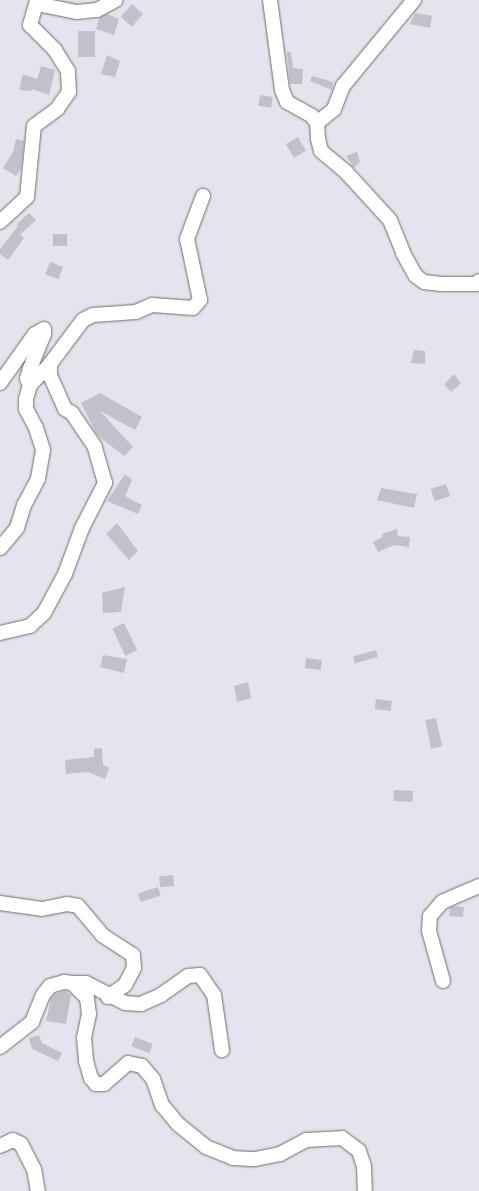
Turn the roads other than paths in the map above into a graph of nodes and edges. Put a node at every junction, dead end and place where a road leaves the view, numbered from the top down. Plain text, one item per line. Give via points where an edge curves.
1 (116, 0) edge
2 (270, 0) edge
3 (414, 0) edge
4 (37, 2) edge
5 (317, 123) junction
6 (203, 196) dead end
7 (0, 222) edge
8 (479, 281) edge
9 (50, 364) junction
10 (0, 383) edge
11 (30, 385) junction
12 (0, 548) edge
13 (0, 633) edge
14 (479, 886) edge
15 (0, 903) edge
16 (443, 981) dead end
17 (72, 983) junction
18 (108, 997) junction
19 (0, 1047) edge
20 (222, 1050) dead end
21 (0, 1146) edge
22 (38, 1191) edge
23 (365, 1191) edge

1 - 4 street via 97,10 77,12
2 - 5 street via 282,90 287,102 312,116
3 - 5 street via 343,86 334,109
4 - 7 street via 30,25 55,50 68,71 69,92 57,109 34,126 27,197
5 - 8 street via 321,151 346,172 390,220 416,276 424,282 442,284 476,284
6 - 9 street via 187,239 200,300 192,308 152,306 136,312 93,315 83,320
9 - 11 street
9 - 13 street via 50,376 59,398 95,447 105,483 44,613 30,626
10 - 11 street via 35,334 44,329 27,379
11 - 12 street via 26,409 43,450 38,479 17,528
14 - 16 street via 442,902 430,916 429,931
15 - 18 street via 42,909 67,904 78,906 102,935 133,955 134,968 125,985
17 - 18 street via 86,983
17 - 19 street via 50,986 42,995 32,1022
17 - 23 street via 87,998 86,1061 96,1084 104,1084 128,1063 142,1066 153,1079 162,1105 179,1125 206,1147 233,1158 255,1159 280,1154 306,1140 342,1138 359,1151 364,1166
18 - 20 street via 140,1004 161,995 188,976 200,975 214,995
21 - 22 street via 13,1140 21,1144 34,1169

